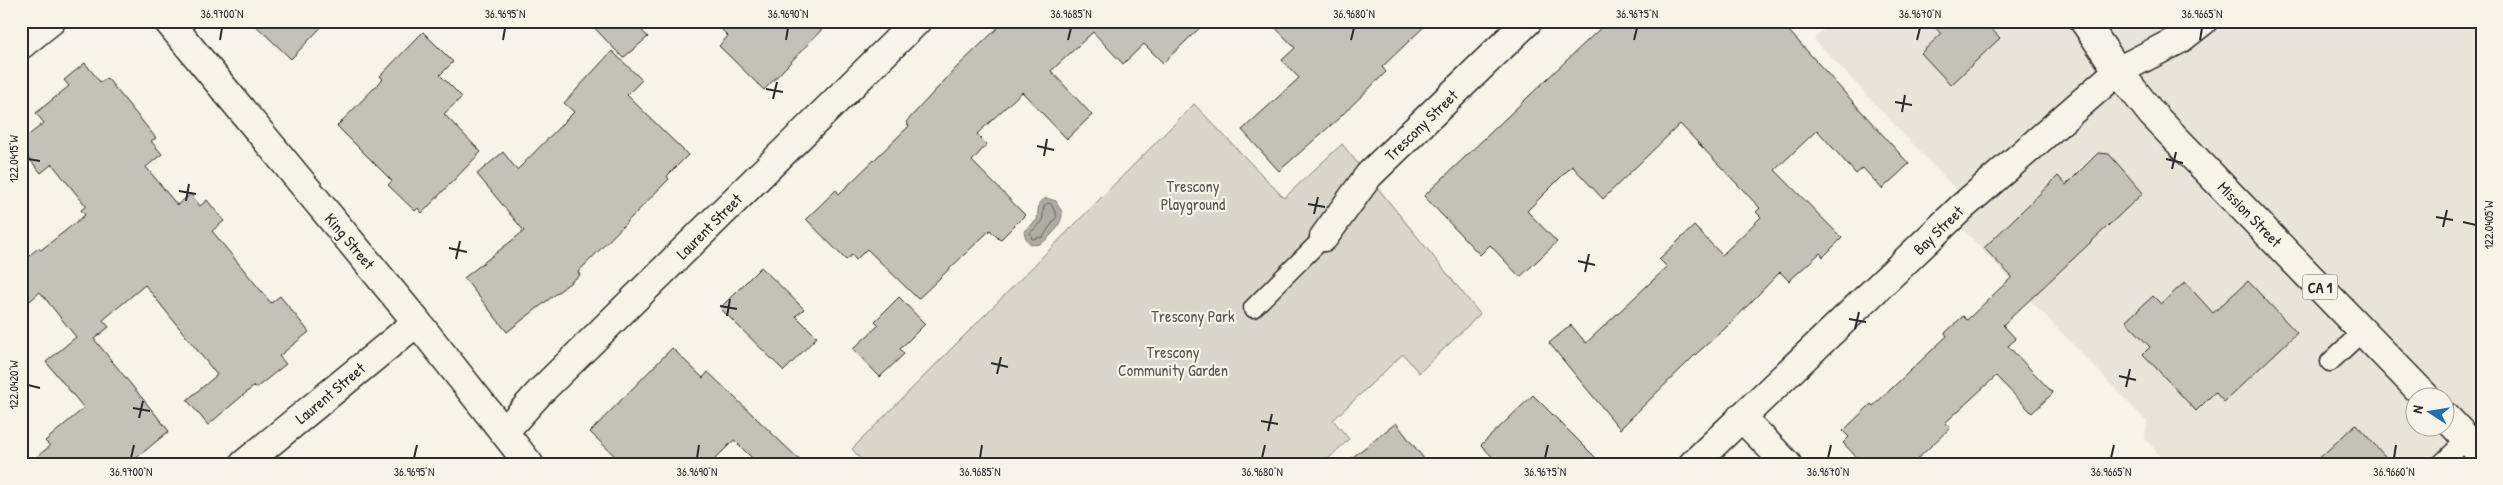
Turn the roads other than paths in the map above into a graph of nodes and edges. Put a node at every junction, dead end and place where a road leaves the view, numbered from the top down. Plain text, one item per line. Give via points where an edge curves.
1 (51, 21) edge
2 (168, 21) edge
3 (917, 21) edge
4 (1528, 21) edge
5 (2084, 21) edge
6 (2203, 21) edge
7 (21, 45) edge
8 (2118, 71) junction
9 (1324, 237) joint
10 (1253, 308) dead end
11 (417, 322) junction
12 (2363, 331) junction
13 (2330, 362) dead end
14 (2417, 388) edge
15 (1741, 417) junction
16 (2456, 428) edge
17 (504, 432) junction
18 (2474, 447) edge
19 (244, 464) edge
20 (529, 464) edge
21 (1693, 464) edge
22 (1787, 464) edge
23 (2441, 464) edge

1 - 7 main road
2 - 11 main road, King Street
3 - 17 main road, Laurent Street via 540,392
4 - 9 main road, Trescony Street via 1370,175
5 - 8 main road, Mission Street / CA 1
6 - 8 main road, Bay Street via 2180,39
8 - 12 main road, Mission Street / CA 1 via 2152,114
8 - 15 main road, Bay Street via 1962,207
9 - 10 lane
11 - 17 main road, King Street
11 - 19 main road, Laurent Street
12 - 13 lane
12 - 14 main road, Mission Street / CA 1
15 - 21 main road, Bay Street
15 - 22 main road
16 - 18 main road
17 - 20 main road, King Street
18 - 23 lane

